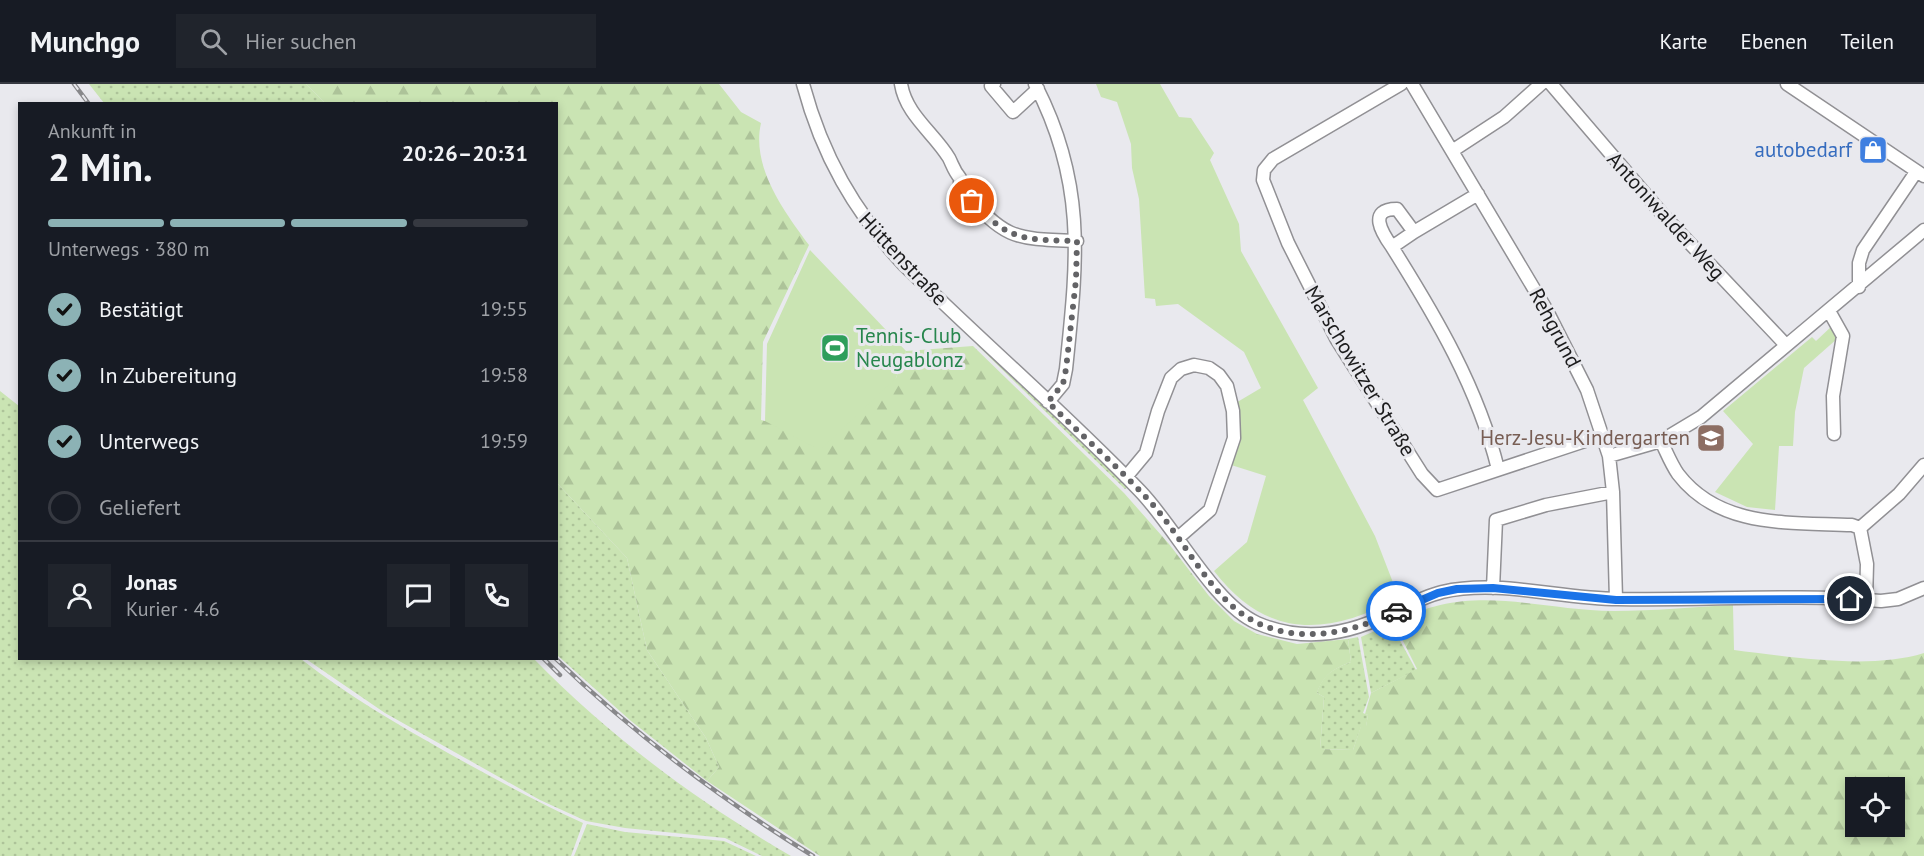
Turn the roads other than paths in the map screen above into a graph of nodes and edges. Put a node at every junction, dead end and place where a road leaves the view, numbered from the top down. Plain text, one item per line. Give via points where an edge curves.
1 (803, 84) edge
2 (901, 84) edge
3 (994, 84) edge
4 (1401, 84) edge
5 (1412, 84) edge
6 (1541, 84) edge
7 (1551, 84) edge
8 (1787, 84) edge
9 (1036, 86) edge
10 (1452, 151) junction
11 (1920, 174) edge
12 (1478, 194) junction
13 (1924, 230) edge
14 (1414, 232) junction
15 (1077, 241) junction
16 (1392, 247) junction
17 (1859, 287) junction
18 (1829, 311) junction
19 (1786, 345) junction
20 (1048, 402) junction
21 (1834, 434) dead end
22 (1603, 435) junction
23 (1661, 441) junction
24 (1609, 456) junction
25 (1924, 465) edge
26 (1498, 469) junction
27 (1126, 477) junction
28 (1613, 492) junction
29 (1860, 528) junction
30 (1179, 537) junction
31 (1493, 588) junction
32 (1924, 588) edge
33 (1616, 600) junction
34 (1866, 600) junction

1 - 20 street, Hüttenstraße via 835,174 871,228 904,266
2 - 15 street via 915,117 960,178 960,188 1004,232 1018,237
3 - 9 street via 1013,112
4 - 26 street, Marschowitzer Straße via 1273,159 1263,180 1288,243 1337,340 1422,474 1437,490
5 - 10 street, Rehgrund
6 - 10 street via 1504,117
7 - 19 street, Antoniwalder Weg via 1664,216
8 - 11 street
9 - 15 street via 1065,157 1074,195
10 - 12 street, Rehgrund
11 - 17 street via 1863,250
12 - 14 street
12 - 22 street, Rehgrund via 1559,332
13 - 17 street
14 - 16 street
14 - 16 street via 1397,209 1381,215 1379,228
15 - 20 street via 1066,369 1063,384
16 - 26 street via 1457,359 1488,429
17 - 18 street
18 - 19 street
18 - 21 street via 1843,336 1833,396
19 - 23 street via 1701,417
20 - 27 street, Hüttenstraße
22 - 24 street, Rehgrund
22 - 26 street, Marschowitzer Straße
23 - 24 street
23 - 29 street via 1676,472 1694,492 1731,514 1748,519
24 - 28 street, Rehgrund
25 - 29 street via 1899,494
27 - 30 street, Hüttenstraße
27 - 30 street via 1146,453 1171,378 1194,365 1219,375 1227,386 1233,411 1234,438 1210,510
28 - 31 street via 1496,520
28 - 33 street, Rehgrund
29 - 34 street via 1867,564
30 - 31 street, Hüttenstraße via 1217,590 1242,614 1257,623 1304,635 1357,628 1438,593
31 - 33 street, Hüttenstraße
32 - 34 street, Hüttenstraße via 1898,599
33 - 34 street, Hüttenstraße

